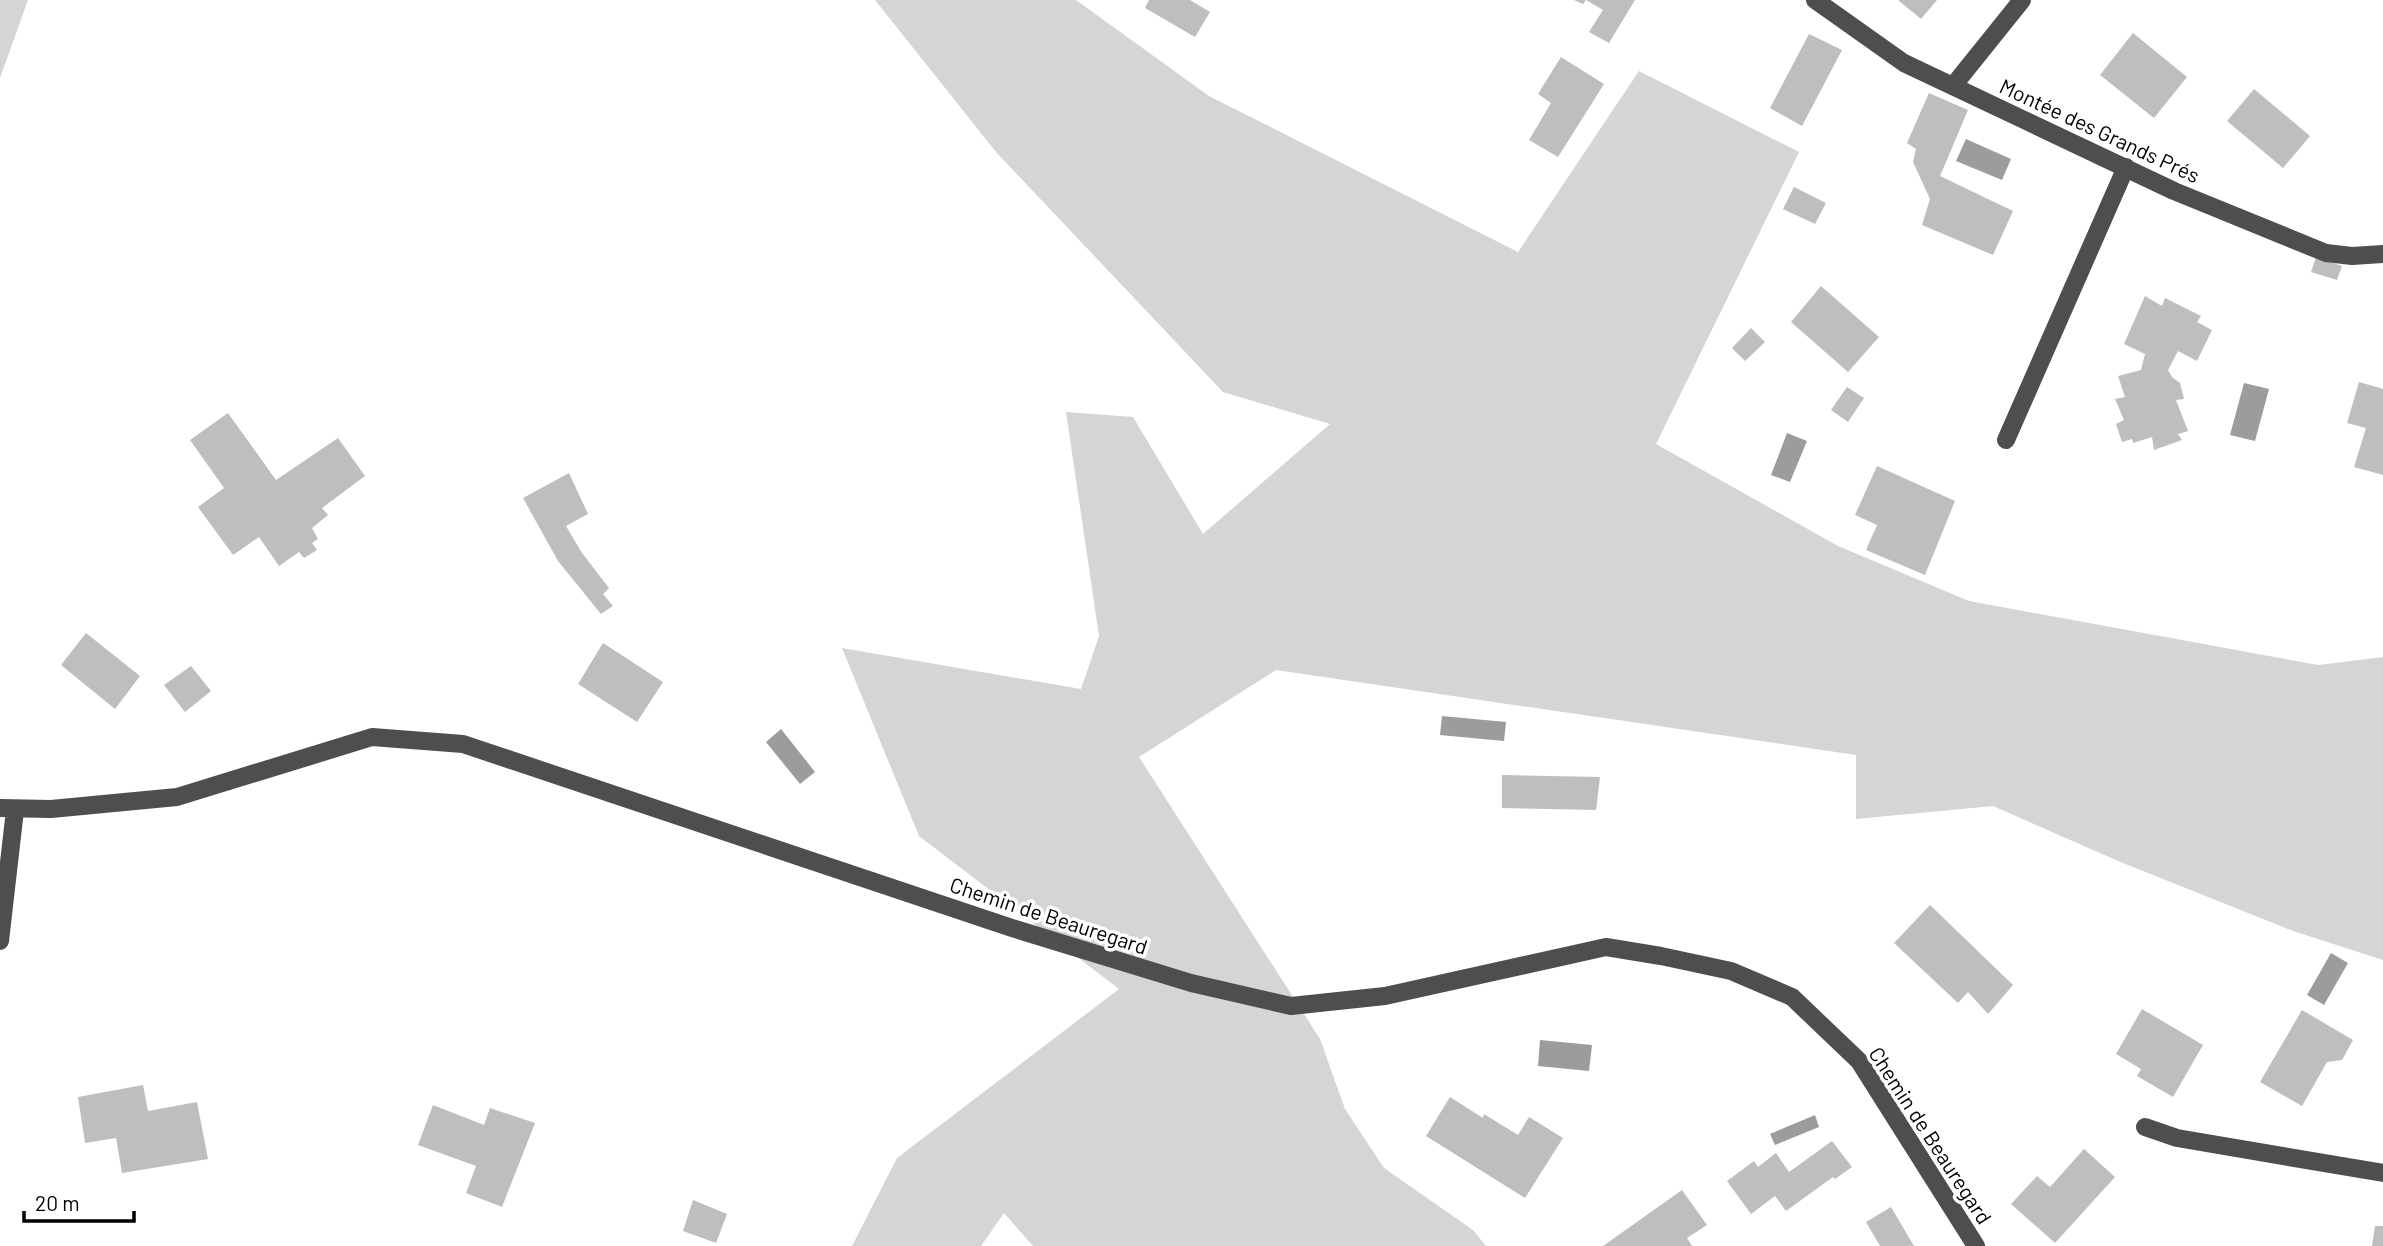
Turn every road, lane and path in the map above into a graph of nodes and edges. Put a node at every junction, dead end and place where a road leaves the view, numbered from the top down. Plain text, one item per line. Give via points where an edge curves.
1 (1815, 0) edge
2 (2022, 0) edge
3 (1953, 86) junction
4 (2126, 166) junction
5 (2383, 254) edge
6 (2006, 440) dead end
7 (8, 809) edge
8 (0, 942) edge
9 (2145, 1127) dead end
10 (2383, 1173) edge
11 (1976, 1246) edge

1 - 3 street, Montée des Grands Prés via 1904,63
2 - 3 street
3 - 4 street, Montée des Grands Prés
4 - 5 street, Montée des Grands Prés via 2174,191 2326,253
4 - 6 street
7 - 8 street
7 - 11 street, Chemin de Beauregard via 177,797 372,737 411,739 463,744 1012,928 1191,983 1291,1006 1385,996 1606,947 1731,971 1792,997 1859,1061
9 - 10 street via 2177,1138

